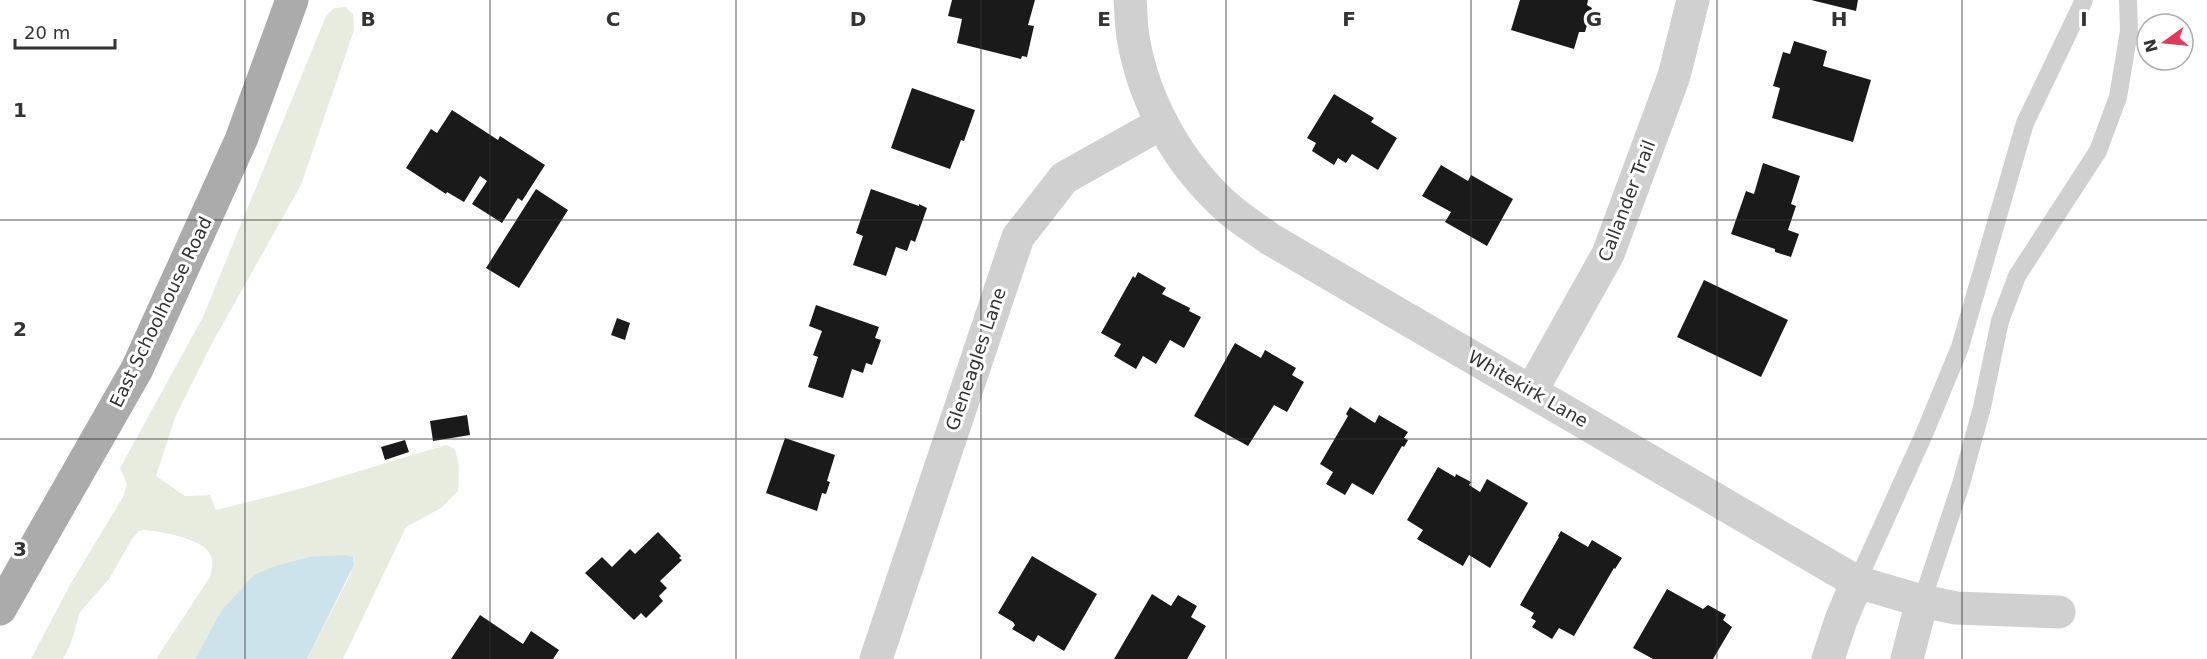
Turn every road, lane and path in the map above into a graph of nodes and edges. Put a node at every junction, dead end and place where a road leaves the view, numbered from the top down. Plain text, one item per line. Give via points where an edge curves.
1 (292, 0) edge
2 (1130, 0) edge
3 (1693, 0) edge
4 (2084, 0) edge
5 (2128, 0) edge
6 (1162, 123) junction
7 (1532, 390) junction
8 (1857, 582) junction
9 (1922, 601) junction
10 (0, 609) edge
11 (2059, 612) dead end
12 (876, 659) edge
13 (1828, 659) edge
14 (1907, 659) edge

1 - 10 main road, East Schoolhouse Road via 242,140 137,369
2 - 6 street, Whitekirk Lane via 1132,36 1145,84
3 - 7 street, Callander Trail via 1674,76 1608,254
4 - 8 lane via 2025,123 1960,347
5 - 9 lane via 2129,31 2118,98 2098,151 2017,276 2000,321 1961,484
6 - 7 street, Whitekirk Lane via 1201,181 1270,239
6 - 12 street, Gleneagles Lane via 1064,178 1018,237
7 - 8 street, Whitekirk Lane
8 - 9 street, Whitekirk Lane
8 - 13 street
9 - 11 street, Whitekirk Lane via 1974,610
9 - 14 street

